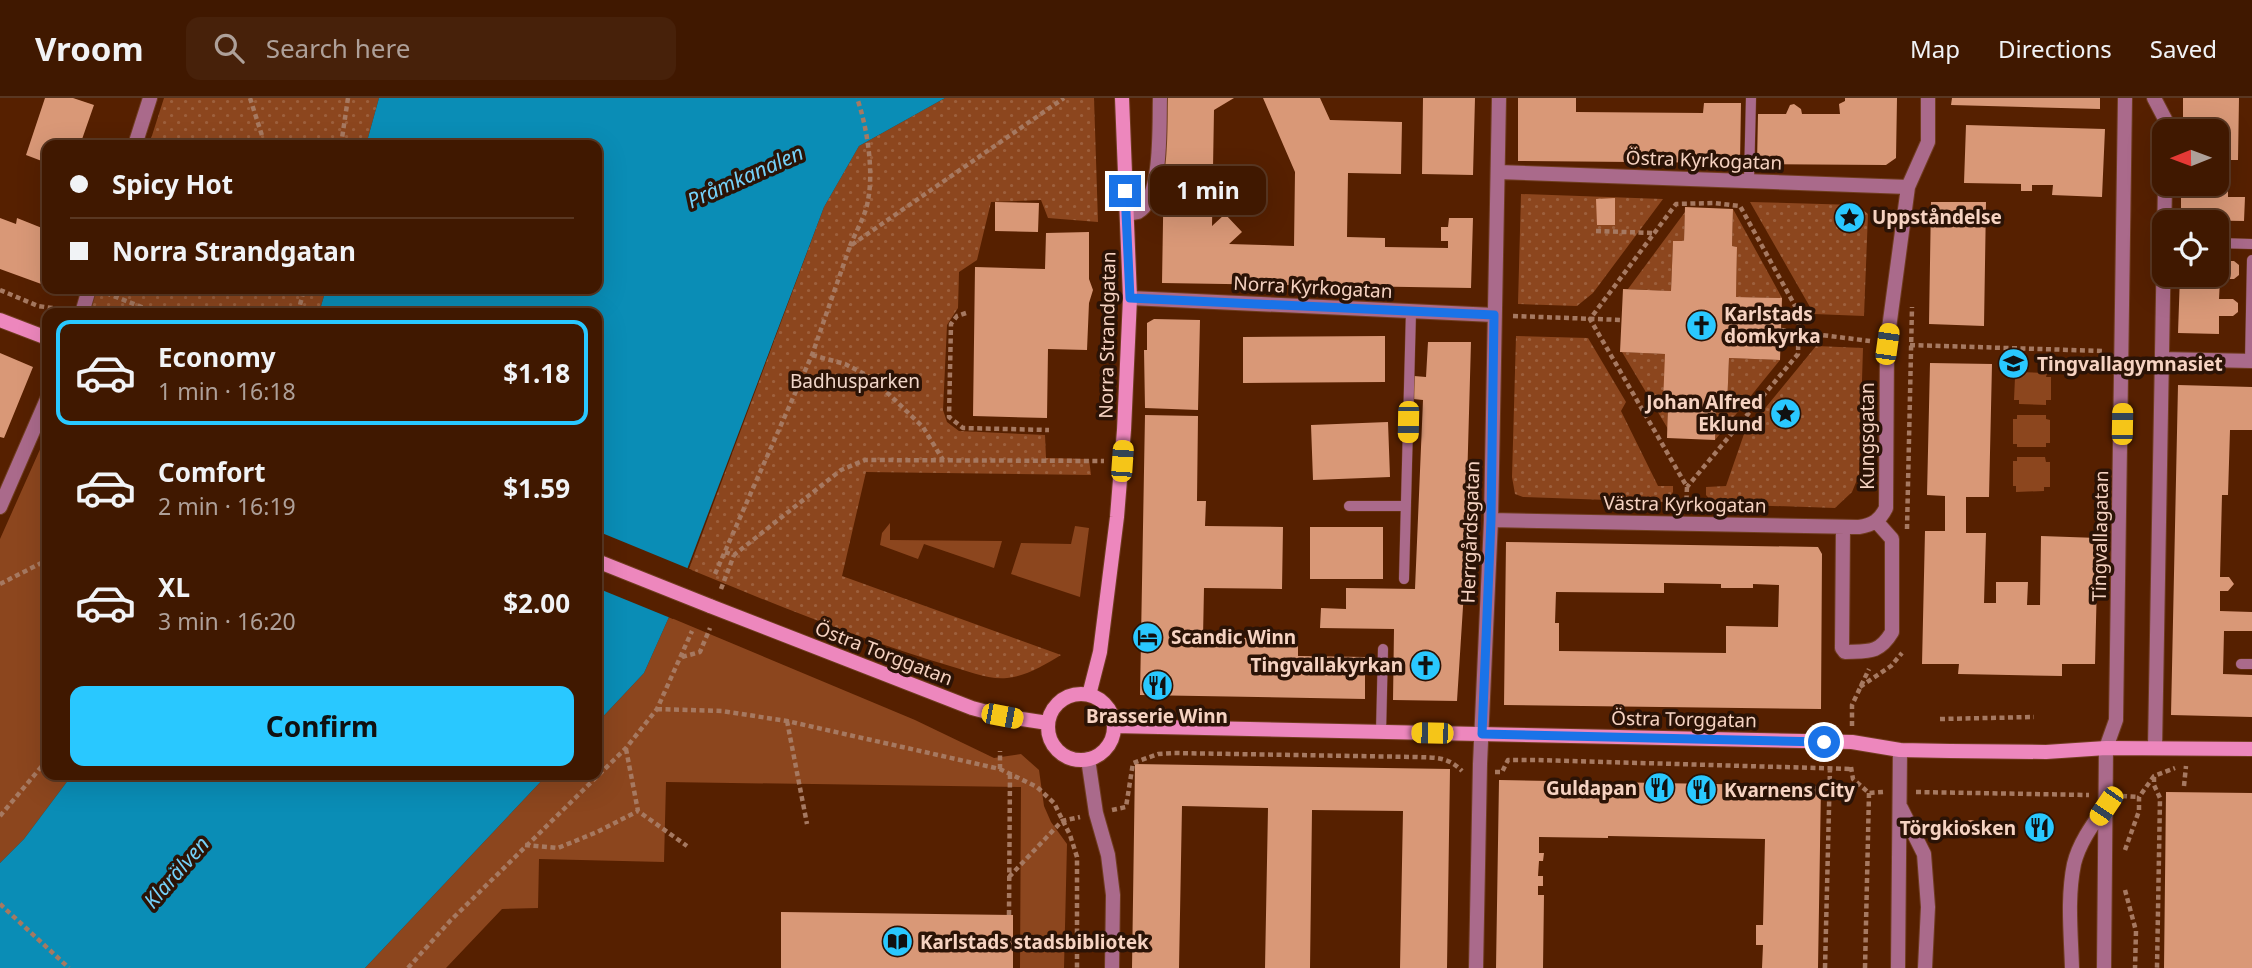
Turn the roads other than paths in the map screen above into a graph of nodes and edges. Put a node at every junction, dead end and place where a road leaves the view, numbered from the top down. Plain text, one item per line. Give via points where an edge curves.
1 (150, 98) edge
2 (1122, 98) edge
3 (1160, 98) edge
4 (1499, 98) edge
5 (1751, 98) edge
6 (1928, 98) edge
7 (2125, 98) edge
8 (2154, 98) edge
9 (2165, 119) edge
10 (137, 140) edge
11 (1498, 172) junction
12 (1749, 180) junction
13 (1908, 187) junction
14 (1126, 214) junction
15 (2229, 243) edge
16 (2252, 244) edge
17 (2252, 260) edge
18 (2163, 287) edge
19 (1130, 298) junction
20 (1411, 311) junction
21 (1494, 315) junction
22 (0, 320) edge
23 (42, 336) edge
24 (2162, 359) junction
25 (2251, 361) edge
26 (42, 410) edge
27 (1349, 506) dead end
28 (1406, 506) junction
29 (0, 507) edge
30 (1491, 520) junction
31 (1876, 521) junction
32 (1843, 527) junction
33 (602, 563) edge
34 (1404, 579) dead end
35 (1383, 649) dead end
36 (2241, 664) dead end
37 (2252, 664) edge
38 (1088, 695) junction
39 (1048, 723) junction
40 (1114, 726) junction
41 (1381, 732) junction
42 (1482, 734) junction
43 (2106, 747) junction
44 (2155, 748) junction
45 (2252, 749) edge
46 (1900, 750) junction
47 (1088, 759) junction
48 (1899, 798) junction
49 (2106, 800) junction
50 (1112, 968) edge
51 (1476, 968) edge
52 (1898, 968) edge
53 (1925, 968) edge
54 (2072, 968) edge
55 (2104, 968) edge

1 - 10 street
2 - 14 street, Norra Strandgatan
3 - 14 street via 1154,185 1147,203
4 - 11 street, Herrgårdsgatan
5 - 12 lane
6 - 13 street, Kungsgatan via 1928,142
7 - 43 street, Tingvallagatan via 2116,720
8 - 9 street
11 - 12 street, Östra Kyrkogatan
11 - 21 street, Herrgårdsgatan
12 - 13 street, Östra Kyrkogatan
13 - 31 street, Kungsgatan via 1887,344 1886,508
14 - 19 street, Norra Strandgatan
15 - 16 lane
17 - 25 lane
18 - 24 street
19 - 20 street, Norra Kyrkogatan
19 - 38 street, Norra Strandgatan via 1122,461 1100,652
20 - 21 street, Norra Kyrkogatan
20 - 28 lane
21 - 30 street, Herrgårdsgatan
22 - 23 street
24 - 25 street
24 - 44 street
26 - 29 street
27 - 28 lane
28 - 34 lane
30 - 32 street, Västra Kyrkogatan
30 - 42 street, Herrgårdsgatan
31 - 32 street, Västra Kyrkogatan
31 - 32 street via 1892,539 1892,632 1879,649 1870,652 1845,652 1842,648
33 - 39 street, Östra Torggatan, bridge via 972,708
35 - 41 lane
36 - 37 lane
38 - 39 street via 1063,699
38 - 40 street via 1108,709
39 - 47 street via 1049,736 1058,750 1072,758
40 - 41 street, Östra Torggatan
40 - 47 street via 1107,746
41 - 42 street, Östra Torggatan
42 - 46 street, Östra Torggatan via 1852,742
42 - 51 street, Herrgårdsgatan
43 - 44 street, Östra Torggatan
43 - 46 street, Östra Torggatan via 2046,752
43 - 49 street, Tingvallagatan
44 - 45 street, Östra Torggatan
46 - 48 street
47 - 50 street via 1111,881
48 - 52 street
48 - 53 street via 1924,854 1928,907
49 - 54 street via 2074,863
49 - 55 street, Tingvallagatan

